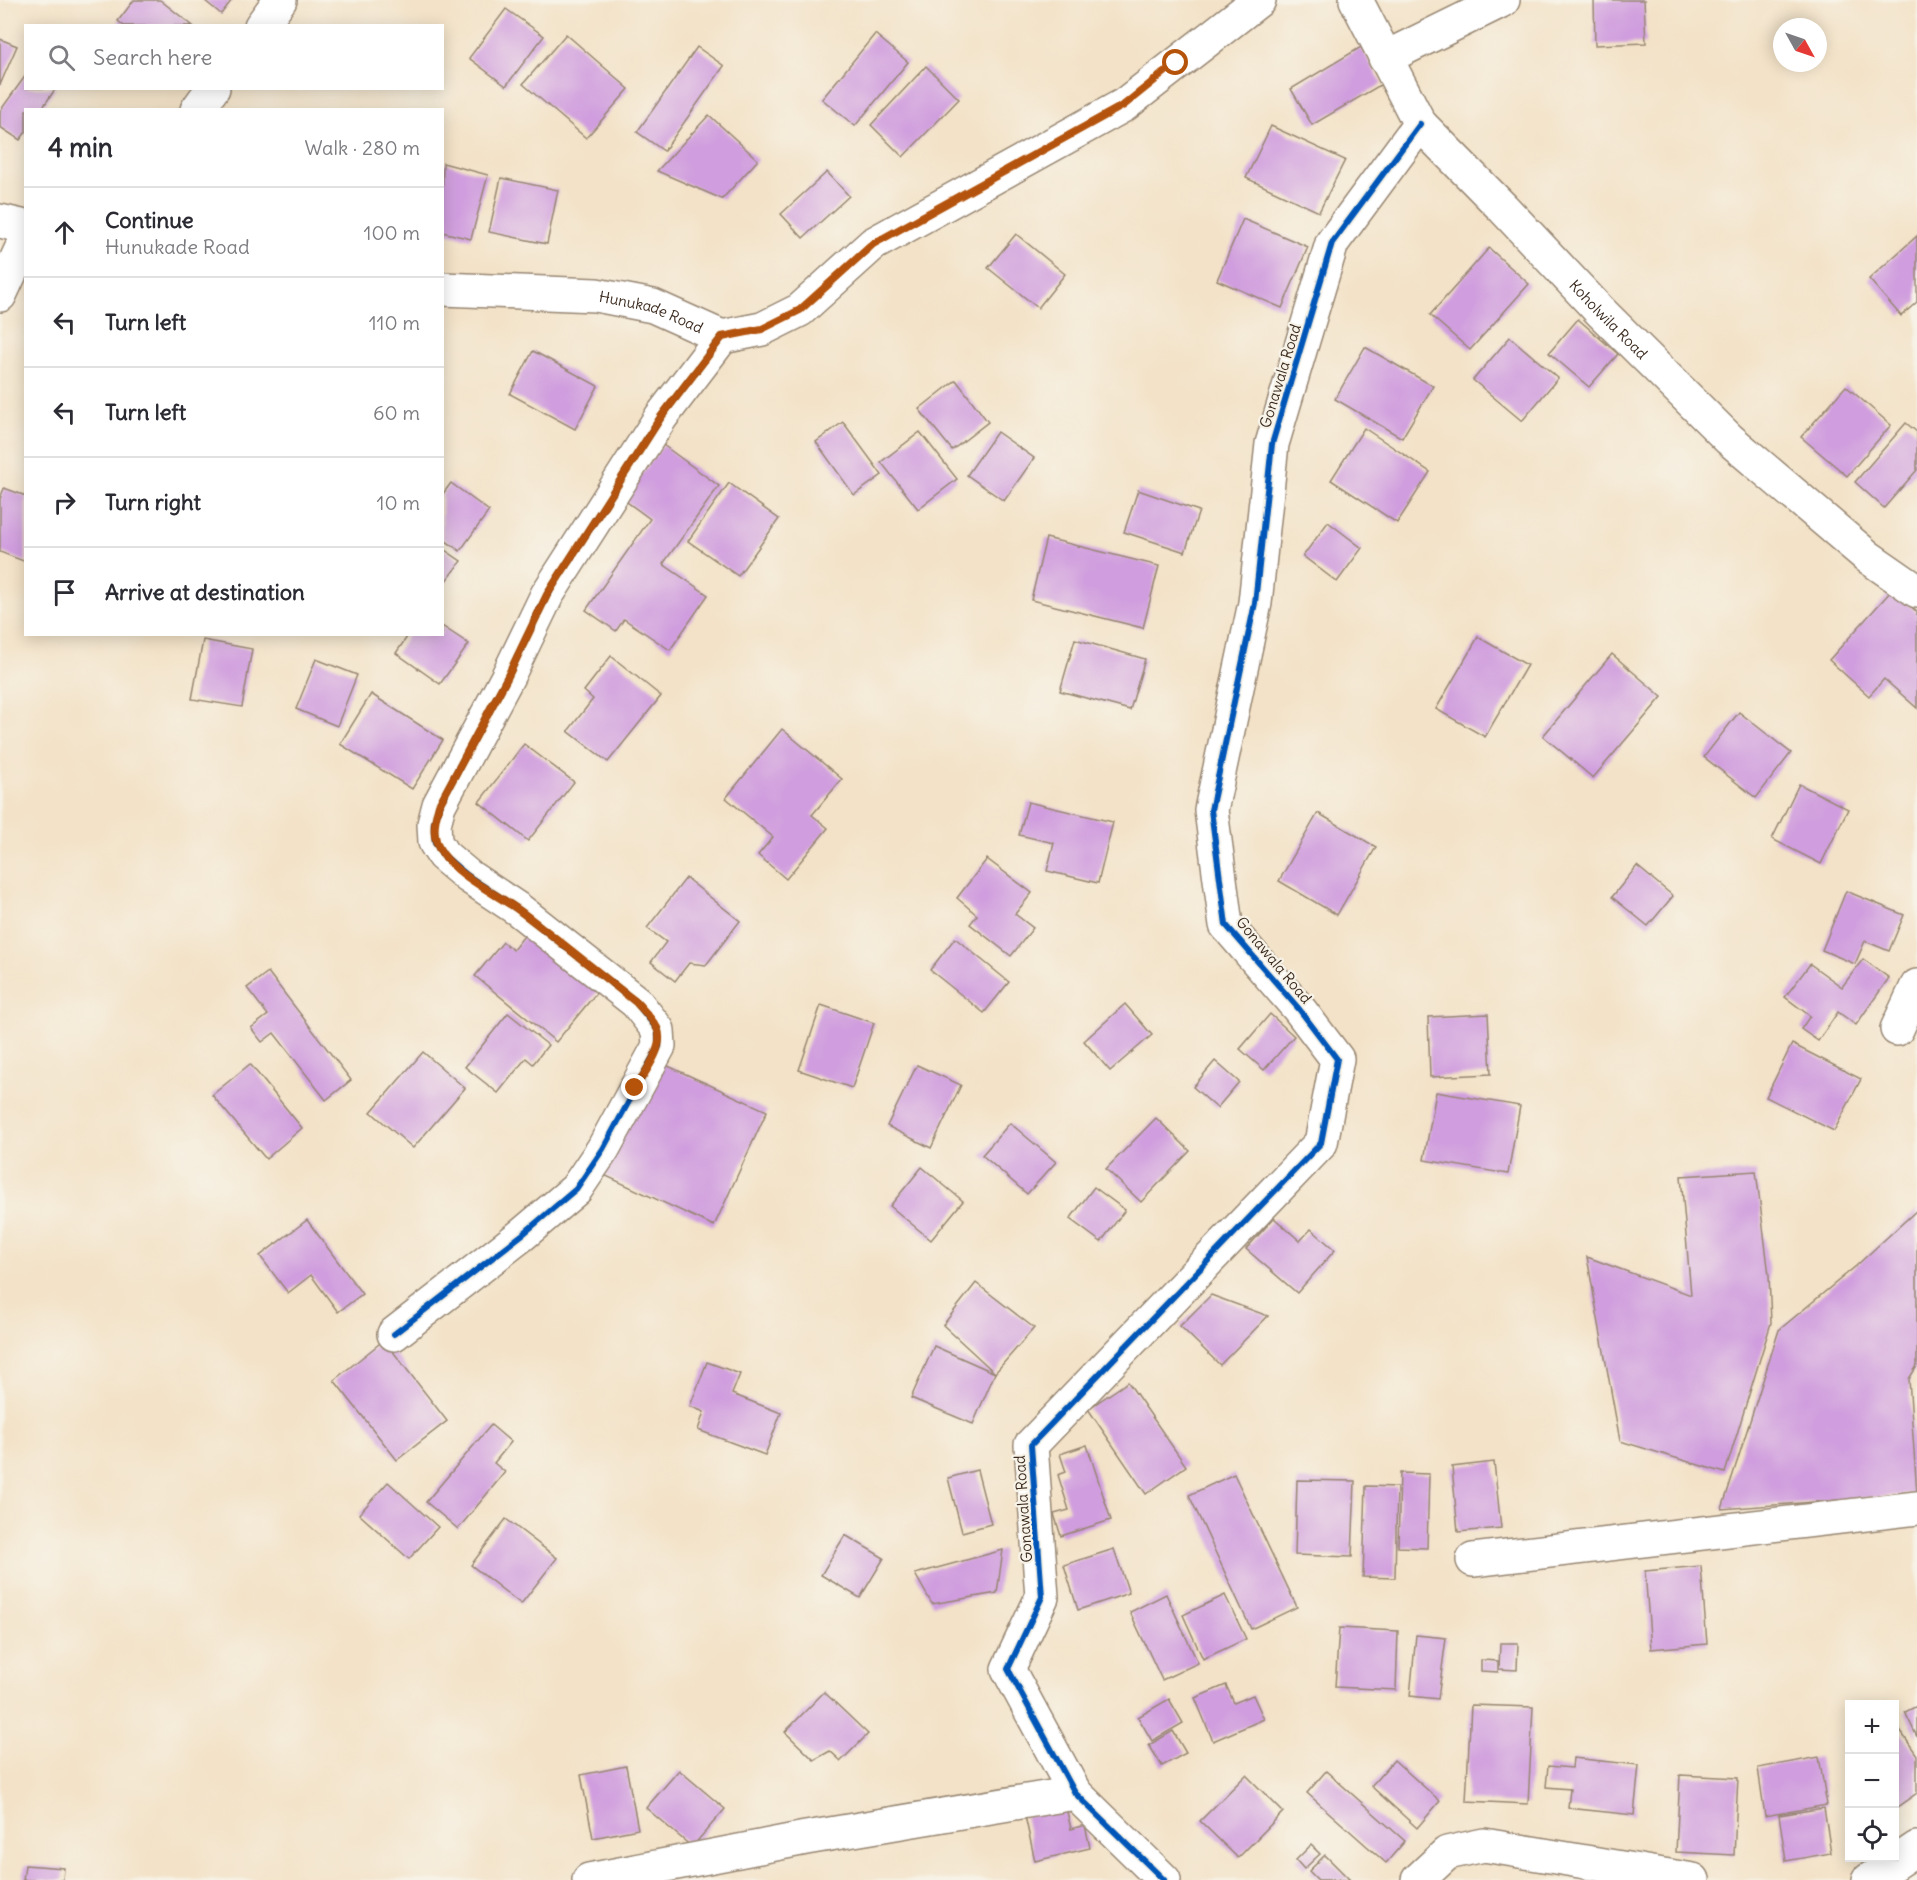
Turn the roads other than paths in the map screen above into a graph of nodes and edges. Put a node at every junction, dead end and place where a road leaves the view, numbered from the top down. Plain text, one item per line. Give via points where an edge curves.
1 (280, 0) edge
2 (1259, 0) edge
3 (1356, 0) edge
4 (1503, 0) edge
5 (262, 24) edge
6 (1385, 58) junction
7 (212, 90) edge
8 (198, 108) edge
9 (1420, 124) junction
10 (0, 220) edge
11 (24, 226) edge
12 (24, 243) edge
13 (444, 289) edge
14 (0, 295) edge
15 (722, 337) junction
16 (1917, 591) edge
17 (1917, 986) edge
18 (1897, 1029) dead end
19 (394, 1334) dead end
20 (1917, 1508) edge
21 (1473, 1560) dead end
22 (1075, 1793) junction
23 (1917, 1848) edge
24 (589, 1880) edge
25 (1164, 1880) edge
26 (1418, 1880) edge
27 (1693, 1880) edge
28 (1869, 1880) edge

1 - 5 street
2 - 15 street, Hunukade Road via 1124,105 873,244 800,310 762,329
3 - 6 street, Koholwila Road
4 - 6 street
6 - 9 street, Koholwila Road
7 - 8 street
9 - 16 street, Koholwila Road via 1599,311 1729,439 1868,557
9 - 22 street, Gonawala Road via 1332,243 1272,444 1255,603 1211,810 1226,925 1337,1059 1321,1143 1030,1445 1042,1597 1008,1669
10 - 11 street
12 - 14 street
13 - 15 street, Hunukade Road via 596,295 653,306
15 - 19 street via 661,417 547,595 439,805 434,824 435,842 443,855 636,1002 658,1030 659,1046 576,1190
17 - 18 street
20 - 21 street
22 - 24 street via 806,1838
22 - 25 street, Gonawala Road
23 - 28 street
26 - 27 street via 1447,1853 1484,1845

